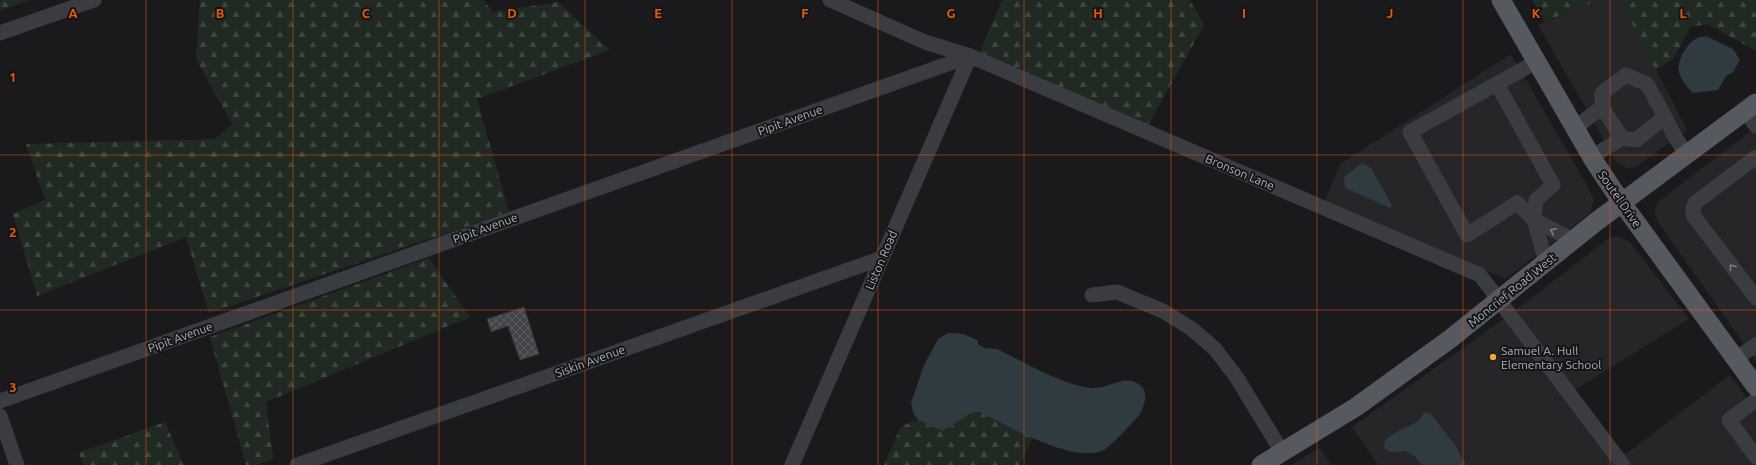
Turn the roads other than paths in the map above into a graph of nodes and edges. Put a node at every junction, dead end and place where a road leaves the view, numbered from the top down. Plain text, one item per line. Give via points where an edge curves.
1 (94, 0) edge
2 (830, 0) edge
3 (1501, 0) edge
4 (0, 33) edge
5 (970, 56) junction
6 (1536, 62) junction
7 (1497, 84) junction
8 (1602, 107) junction
9 (1752, 113) edge
10 (1665, 117) junction
11 (1575, 128) junction
12 (1622, 138) junction
13 (1686, 155) junction
14 (1592, 157) junction
15 (1756, 157) edge
16 (1536, 200) junction
17 (1517, 203) junction
18 (1622, 203) junction
19 (1534, 220) junction
20 (1573, 240) junction
21 (882, 258) junction
22 (1546, 262) junction
23 (1092, 295) dead end
24 (1756, 298) edge
25 (1500, 300) junction
26 (1756, 345) edge
27 (1735, 359) junction
28 (1756, 387) edge
29 (1756, 400) edge
30 (0, 401) edge
31 (0, 416) edge
32 (1282, 452) junction
33 (1756, 458) edge
34 (789, 464) edge
35 (17, 465) edge
36 (297, 465) edge
37 (1261, 465) edge
38 (1622, 465) edge

1 - 4 street
2 - 5 street, Bronson Lane via 925,42
3 - 6 main road, Soutel Drive
5 - 21 street, Liston Road
5 - 25 street, Bronson Lane via 1480,275
5 - 30 street, Pipit Avenue
6 - 7 street
6 - 11 main road, Soutel Drive
7 - 16 street via 1553,185
7 - 17 street via 1410,132 1467,235
8 - 10 street via 1602,93 1626,75 1646,84
8 - 11 street
8 - 12 street
9 - 13 main road, Moncrief Road West
10 - 12 street via 1636,140
10 - 13 street
11 - 14 main road, Soutel Drive
12 - 14 street
13 - 18 main road, Moncrief Road West
14 - 18 main road, Soutel Drive
24 -> 15 street via 1693,215 1692,209 1695,203
16 - 17 street
16 - 19 street
17 - 19 street
18 - 20 main road, Moncrief Road West
18 - 27 main road, Soutel Drive
20 -> 19 street
19 - 22 street
20 - 22 main road, Moncrief Road West
21 - 34 street, Liston Road
21 - 36 street, Siskin Avenue
22 - 25 main road, Moncrief Road West
23 - 32 street via 1117,292 1163,311 1192,329 1215,349 1237,378
25 - 32 main road, Moncrief Road West via 1356,407
25 - 38 street, Bronson Lane
26 - 27 street
27 - 28 main road, Soutel Drive
29 - 33 street via 1729,420
31 - 35 street
32 - 37 main road, Moncrief Road West

